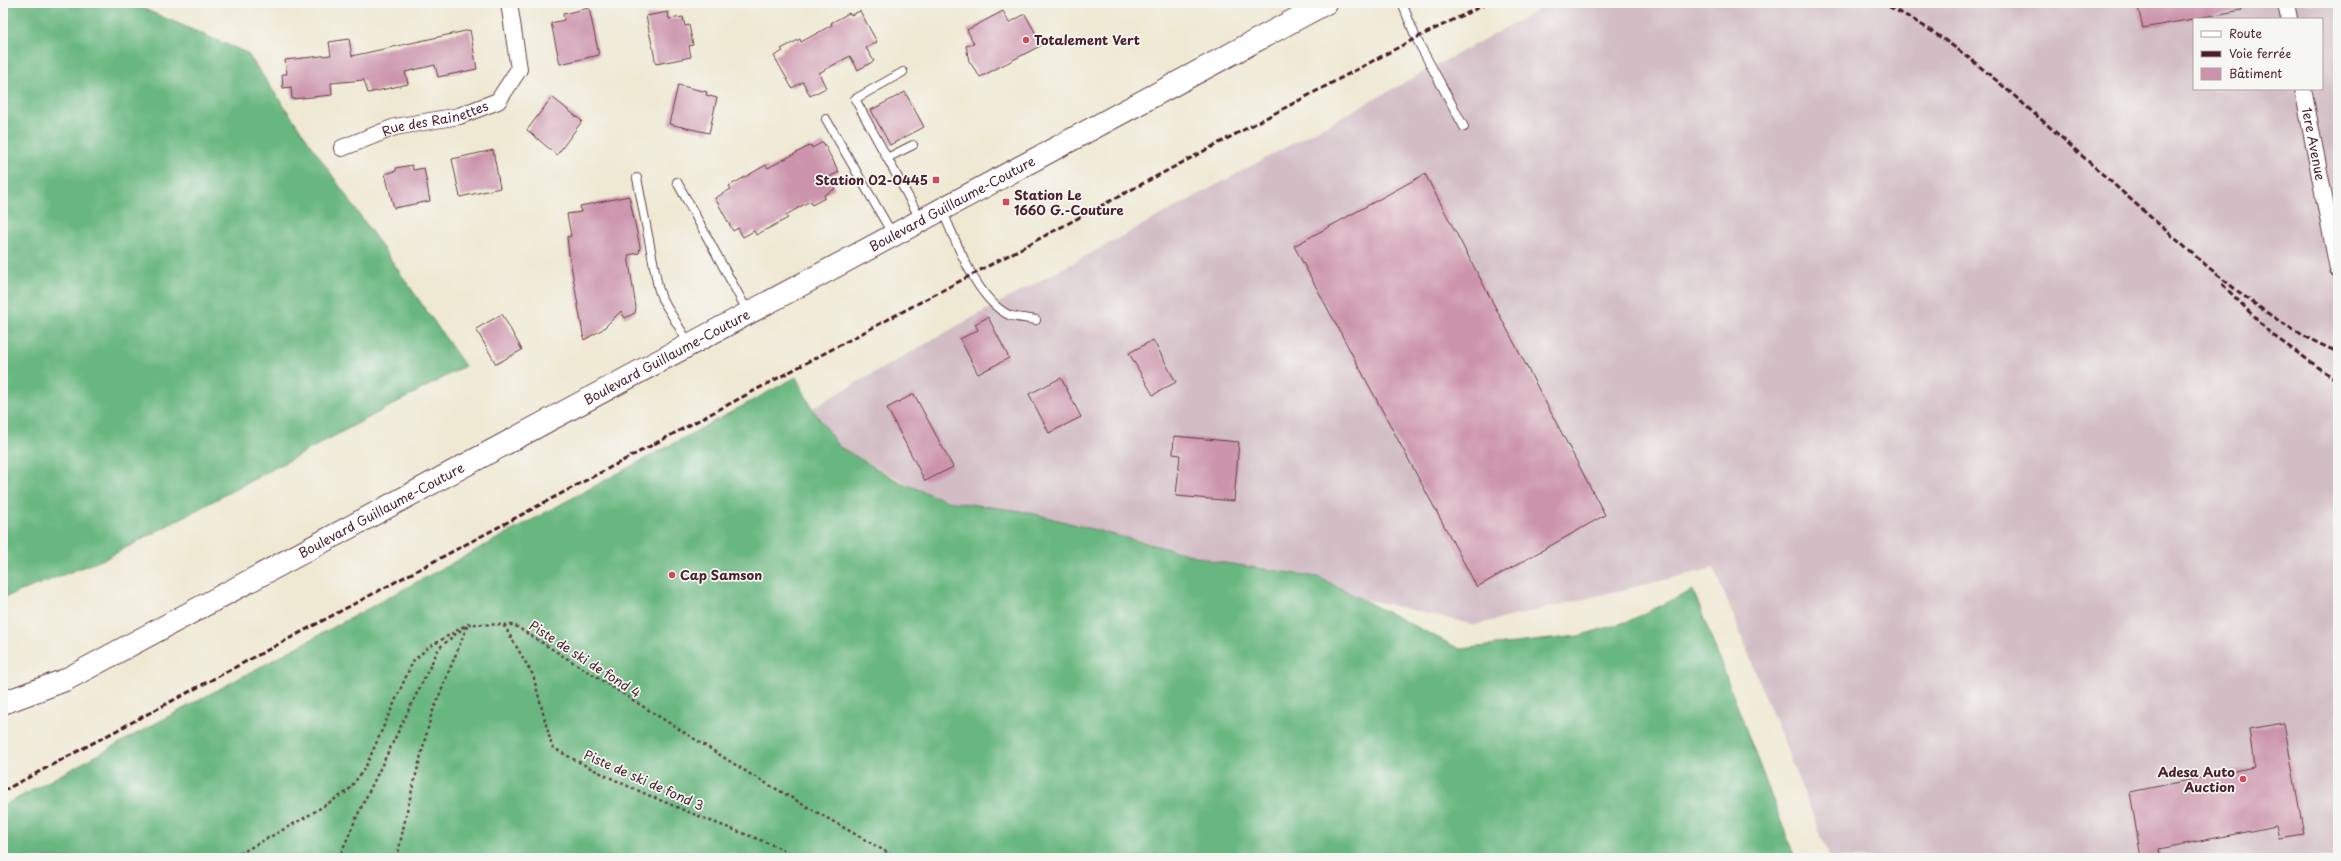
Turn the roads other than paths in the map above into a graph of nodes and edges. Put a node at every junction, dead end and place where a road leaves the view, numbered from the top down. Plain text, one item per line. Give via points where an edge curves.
1 (509, 3) edge
2 (1326, 3) edge
3 (1402, 3) edge
4 (2286, 3) edge
5 (2289, 18) edge
6 (903, 72) dead end
7 (2303, 90) edge
8 (826, 119) dead end
9 (1464, 128) dead end
10 (913, 145) dead end
11 (342, 148) dead end
12 (887, 158) junction
13 (637, 178) dead end
14 (677, 182) dead end
15 (942, 210) junction
16 (921, 220) junction
17 (893, 236) junction
18 (2338, 269) edge
19 (749, 313) junction
20 (1036, 320) dead end
21 (690, 345) junction
22 (3, 703) edge

1 - 11 street, Rue des Rainettes via 519,69 498,101 459,116 395,127
2 - 15 main road, Boulevard Guillaume-Couture
3 - 9 lane via 1416,38
4 - 5 street
6 - 12 lane via 855,98
7 - 18 street, 1ere Avenue
8 - 17 lane
10 - 12 lane
12 - 16 lane
13 - 21 lane via 658,287 662,299
14 - 19 lane
15 - 16 main road, Boulevard Guillaume-Couture
15 - 20 lane via 972,274 989,302 1010,315
16 - 17 main road, Boulevard Guillaume-Couture
17 - 19 main road, Boulevard Guillaume-Couture
19 - 21 main road, Boulevard Guillaume-Couture
21 - 22 main road, Boulevard Guillaume-Couture via 65,680

